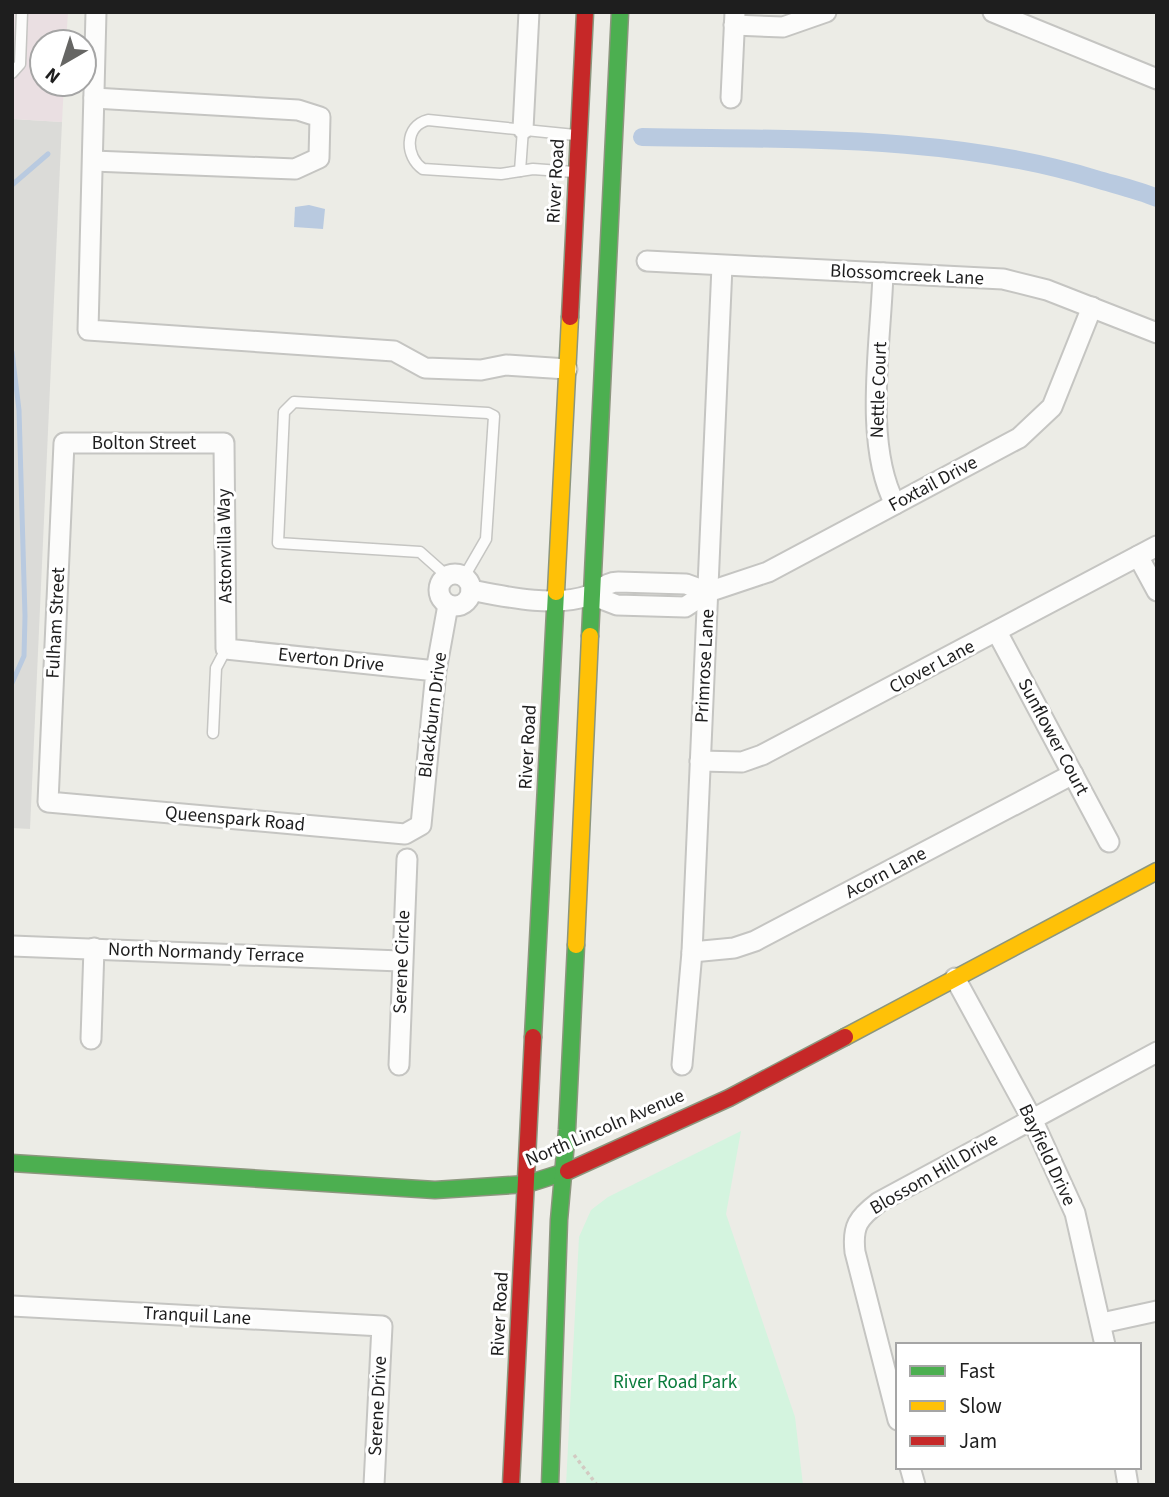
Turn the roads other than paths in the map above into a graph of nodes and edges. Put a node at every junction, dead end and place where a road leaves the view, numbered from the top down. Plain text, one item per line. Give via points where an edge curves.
1 (22, 12) edge
2 (529, 12) edge
3 (585, 12) edge
4 (621, 12) edge
5 (826, 12) edge
6 (993, 12) edge
7 (735, 18) edge
8 (1028, 19) edge
9 (12, 73) edge
10 (1157, 79) edge
11 (94, 98) joint
12 (731, 98) dead end
13 (523, 129) junction
14 (579, 135) junction
15 (93, 161) junction
16 (520, 171) junction
17 (577, 173) junction
18 (648, 261) dead end
19 (722, 266) junction
20 (883, 273) junction
21 (1092, 307) junction
22 (1157, 333) edge
23 (567, 369) junction
24 (64, 443) joint
25 (223, 443) joint
26 (895, 504) junction
27 (1157, 546) edge
28 (1138, 556) junction
29 (461, 581) junction
30 (652, 582) junction
31 (1157, 591) edge
32 (708, 592) junction
33 (590, 595) junction
34 (556, 600) junction
35 (448, 605) junction
36 (650, 606) junction
37 (997, 632) junction
38 (226, 649) junction
39 (436, 671) junction
40 (213, 733) dead end
41 (701, 761) junction
42 (1073, 774) junction
43 (48, 802) joint
44 (421, 825) joint
45 (1109, 842) dead end
46 (407, 859) dead end
47 (1157, 871) edge
48 (12, 946) edge
49 (94, 948) junction
50 (692, 952) junction
51 (401, 961) junction
52 (955, 978) junction
53 (91, 1039) dead end
54 (1157, 1052) edge
55 (398, 1065) dead end
56 (682, 1065) dead end
57 (1032, 1119) junction
58 (12, 1163) edge
59 (562, 1174) junction
60 (527, 1184) junction
61 (12, 1306) edge
62 (1157, 1311) edge
63 (1101, 1323) junction
64 (382, 1326) joint
65 (1105, 1343) edge
66 (896, 1413) edge
67 (374, 1485) edge
68 (511, 1485) edge
69 (550, 1485) edge

1 - 9 lane via 20,64
2 - 13 street
3 - 14 main road, River Road
4 - 33 main road
5 - 7 street via 783,27
6 - 8 street
7 - 12 street
8 - 10 street
11 - 15 street
11 - 15 street via 298,110 320,117 319,158 295,169
13 - 14 lane
13 - 16 lane
13 - 16 lane via 428,120 416,126 410,140 412,158 423,169
14 - 17 main road, River Road
15 - 23 street via 88,330 394,351 425,368 481,370 506,365
16 - 17 lane
17 - 23 main road, River Road
18 - 19 street, Blossomcreek Lane
19 - 20 street, Blossomcreek Lane
19 - 32 street, Primrose Lane
20 - 21 street, Blossomcreek Lane via 1003,279
20 - 26 street, Nettle Court via 877,445 885,485
21 - 22 street, Blossomcreek Lane
21 - 26 street, Foxtail Drive via 1052,407 1019,438
23 - 34 main road, River Road
24 - 25 street, Bolton Street
24 - 43 street, Fulham Street
25 - 38 street, Astonvilla Way
26 - 32 street, Foxtail Drive via 768,572
27 - 28 street, Clover Lane
28 - 31 street
28 - 37 street, Clover Lane
29 - 29 lane via 486,539 494,416 294,402 284,412 278,544 420,552
29 - 34 street
29 - 35 street via 464,605
29 - 35 street, Blackburn Drive via 438,590
30 - 32 street via 686,584
30 - 33 street via 609,582
30 - 36 lane
32 - 36 street, Foxtail Drive via 685,607
32 - 41 street, Primrose Lane
33 - 34 street
33 - 36 street, Foxtail Drive via 617,605
33 - 59 main road
34 - 60 main road, River Road
35 - 39 street, Blackburn Drive
37 - 41 street, Clover Lane via 762,755 742,762
37 - 42 street, Sunflower Court
38 - 39 street, Everton Drive
38 - 40 lane via 216,668
39 - 44 street, Blackburn Drive
41 - 50 street, Primrose Lane
42 - 45 street, Sunflower Court
42 - 50 street, Acorn Lane via 755,942
43 - 44 street, Queenspark Road via 405,834
46 - 51 street, Serene Circle
47 - 52 main road, North Lincoln Avenue
48 - 49 street, North Normandy Terrace
49 - 51 street, North Normandy Terrace
49 - 53 street
50 - 56 street, Primrose Lane
51 - 55 street, Serene Circle
52 - 57 street, Bayfield Drive
52 - 59 main road, North Lincoln Avenue via 729,1098
54 - 57 street, Blossom Hill Drive
57 - 63 street, Bayfield Drive via 1074,1213
57 - 66 street, Blossom Hill Drive via 879,1202 854,1226 860,1279
58 - 60 main road, North Lincoln Avenue via 435,1190
59 - 60 main road, North Lincoln Avenue
59 - 69 main road
60 - 68 main road, River Road
61 - 64 street, Tranquil Lane
62 - 63 street
63 - 65 street, Bayfield Drive
64 - 67 street, Serene Drive

